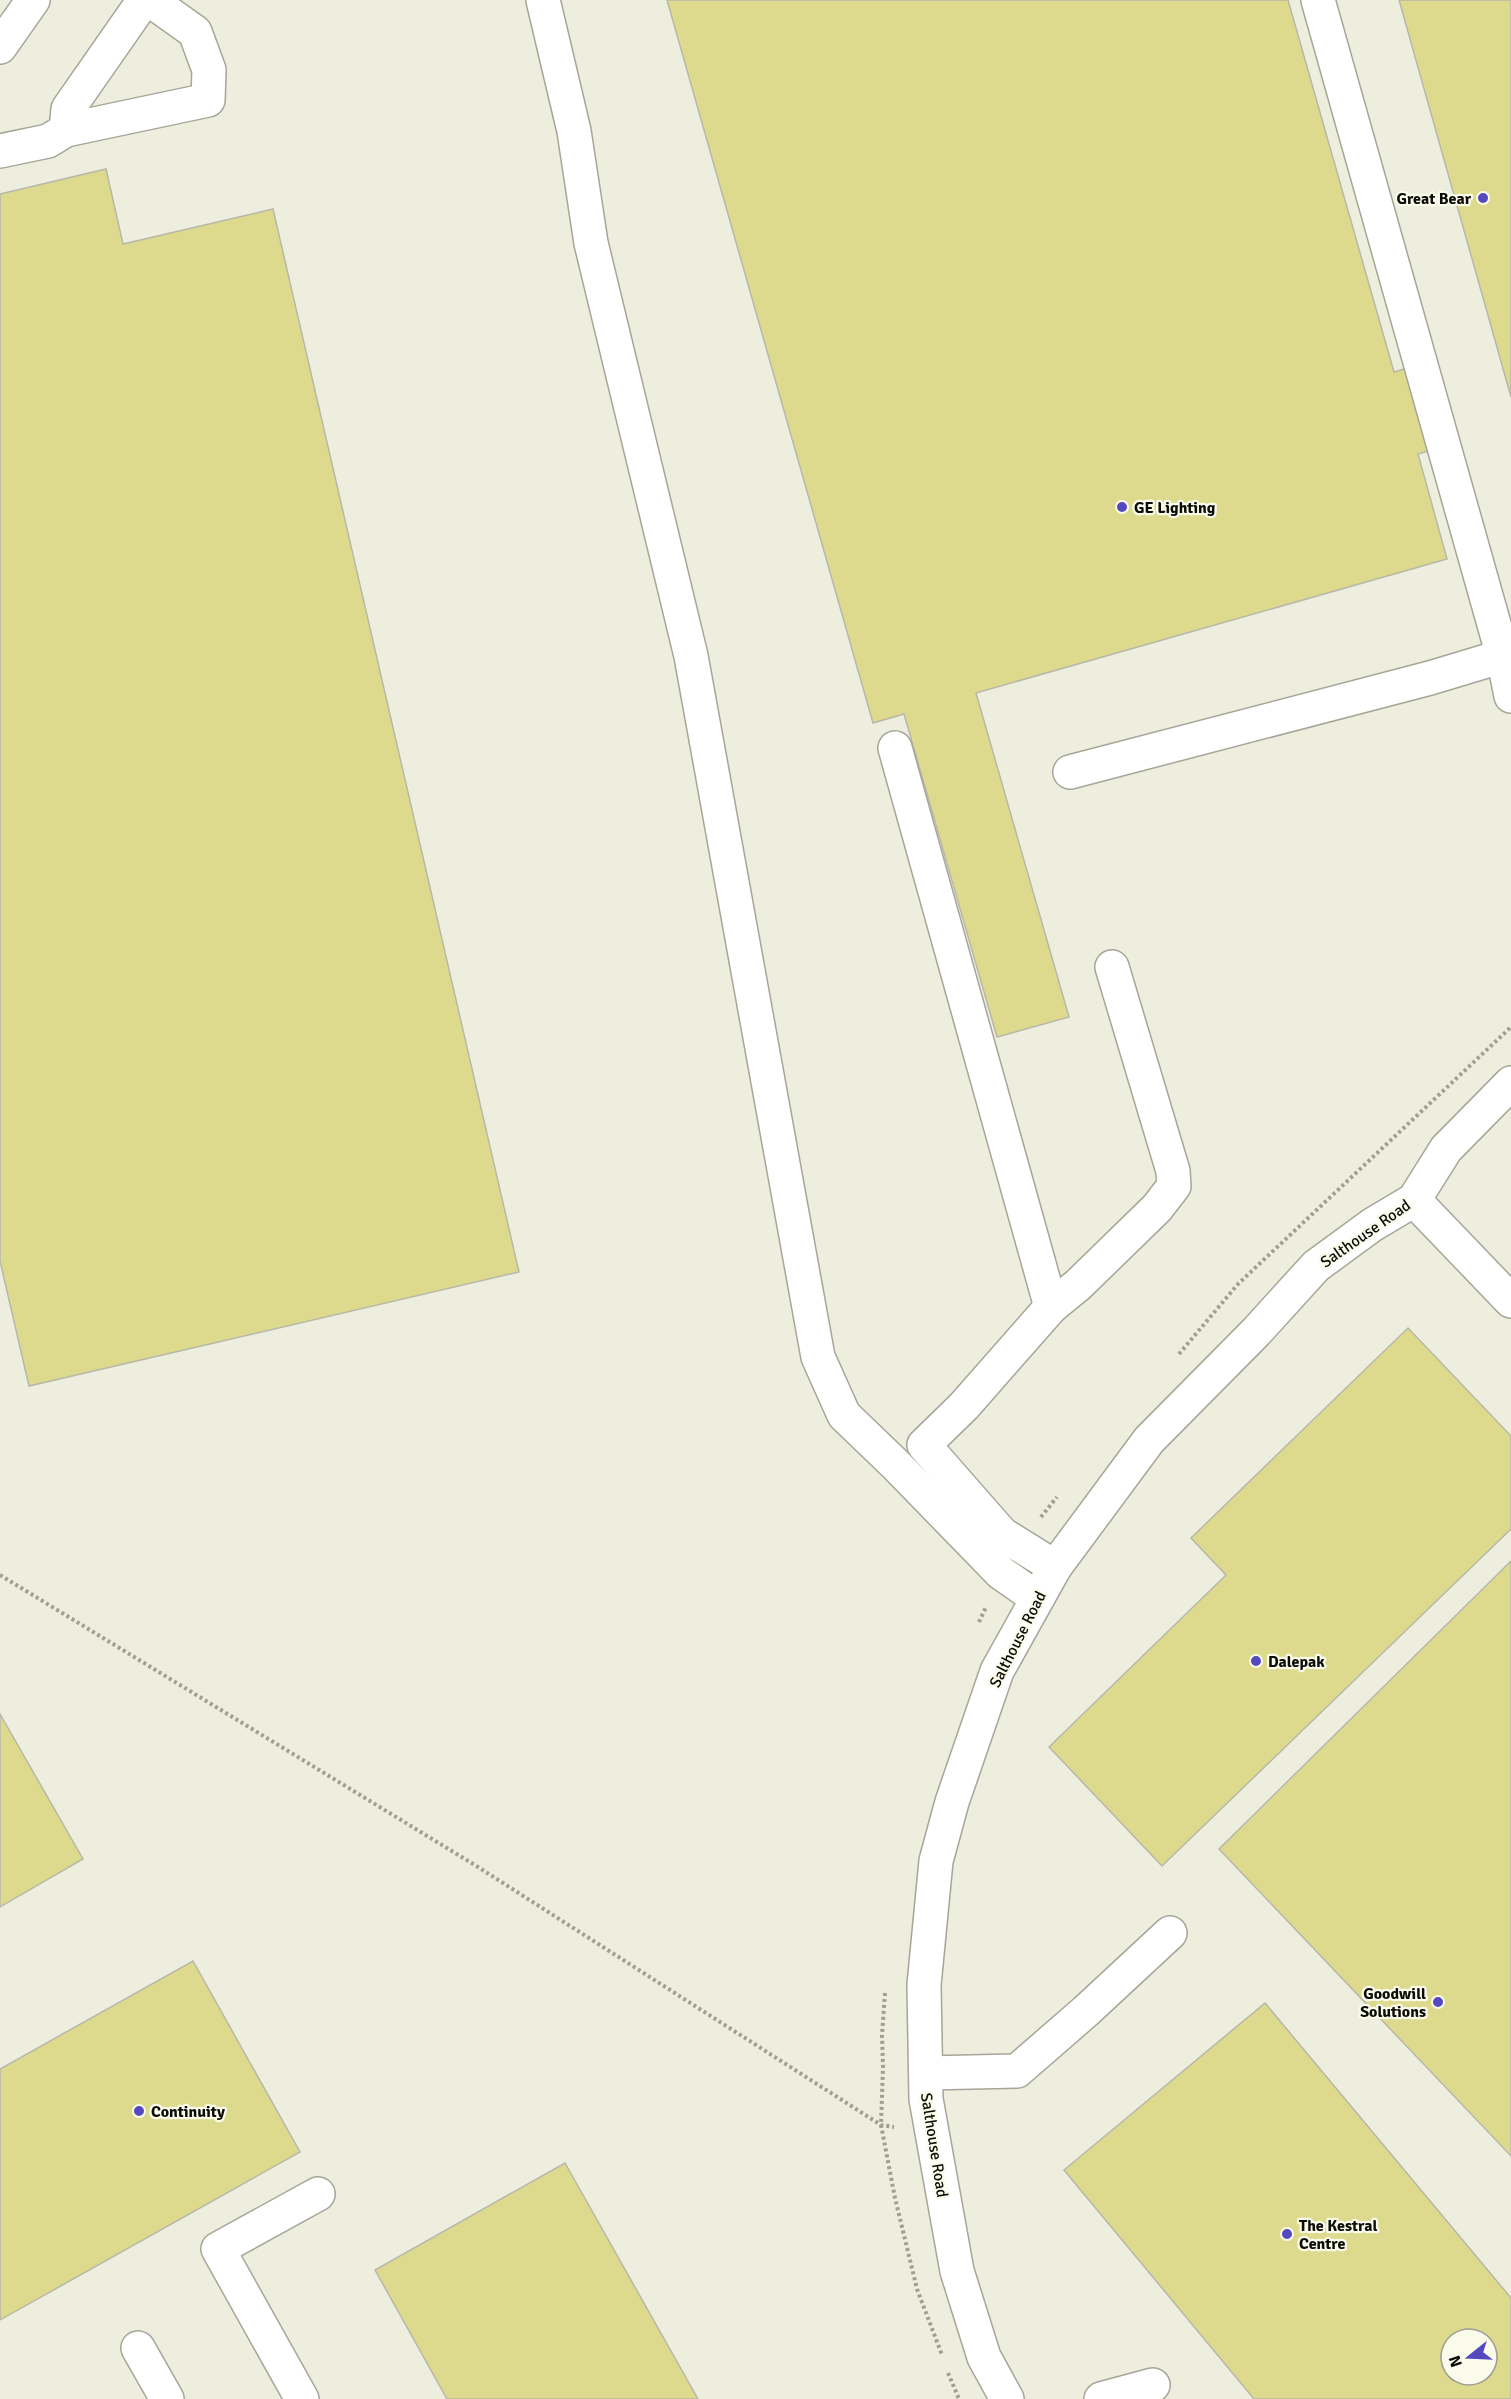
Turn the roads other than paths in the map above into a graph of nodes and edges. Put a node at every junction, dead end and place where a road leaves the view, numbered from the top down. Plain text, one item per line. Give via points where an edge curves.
1 (33, 0) edge
2 (144, 0) edge
3 (150, 0) edge
4 (543, 0) edge
5 (1318, 0) edge
6 (0, 47) edge
7 (66, 130) junction
8 (0, 151) edge
9 (1503, 656) junction
10 (1511, 696) edge
11 (895, 748) dead end
12 (1070, 772) dead end
13 (1112, 967) dead end
14 (1511, 1083) edge
15 (1414, 1200) junction
16 (1511, 1301) edge
17 (1051, 1307) junction
18 (1055, 1567) junction
19 (1037, 1598) junction
20 (1170, 1932) dead end
21 (926, 2073) junction
22 (318, 2194) dead end
23 (138, 2348) dead end
24 (1153, 2385) dead end
25 (166, 2399) edge
26 (302, 2399) edge
27 (1007, 2399) edge
28 (1101, 2399) edge

1 - 6 street
2 - 7 street via 68,109
3 - 7 street via 195,32 209,70 208,100
4 - 19 street via 574,131 591,243 692,656 818,1357 844,1415 1001,1573
5 - 9 street
7 - 8 street via 48,141
9 - 10 street
9 - 12 street
11 - 17 street
13 - 17 street via 1174,1186 1157,1208
14 - 15 street, Salthouse Road via 1446,1149
15 - 16 street
15 - 18 street, Salthouse Road via 1316,1266 1149,1440
17 - 18 street via 964,1406 924,1445 1002,1534
18 - 19 street, Salthouse Road
19 - 21 street, Salthouse Road via 997,1671 936,1861 924,1985
20 - 21 street via 1017,2071
21 - 27 street, Salthouse Road via 930,2133 957,2271 984,2357
22 - 26 street via 218,2249
23 - 25 street
24 - 28 street

